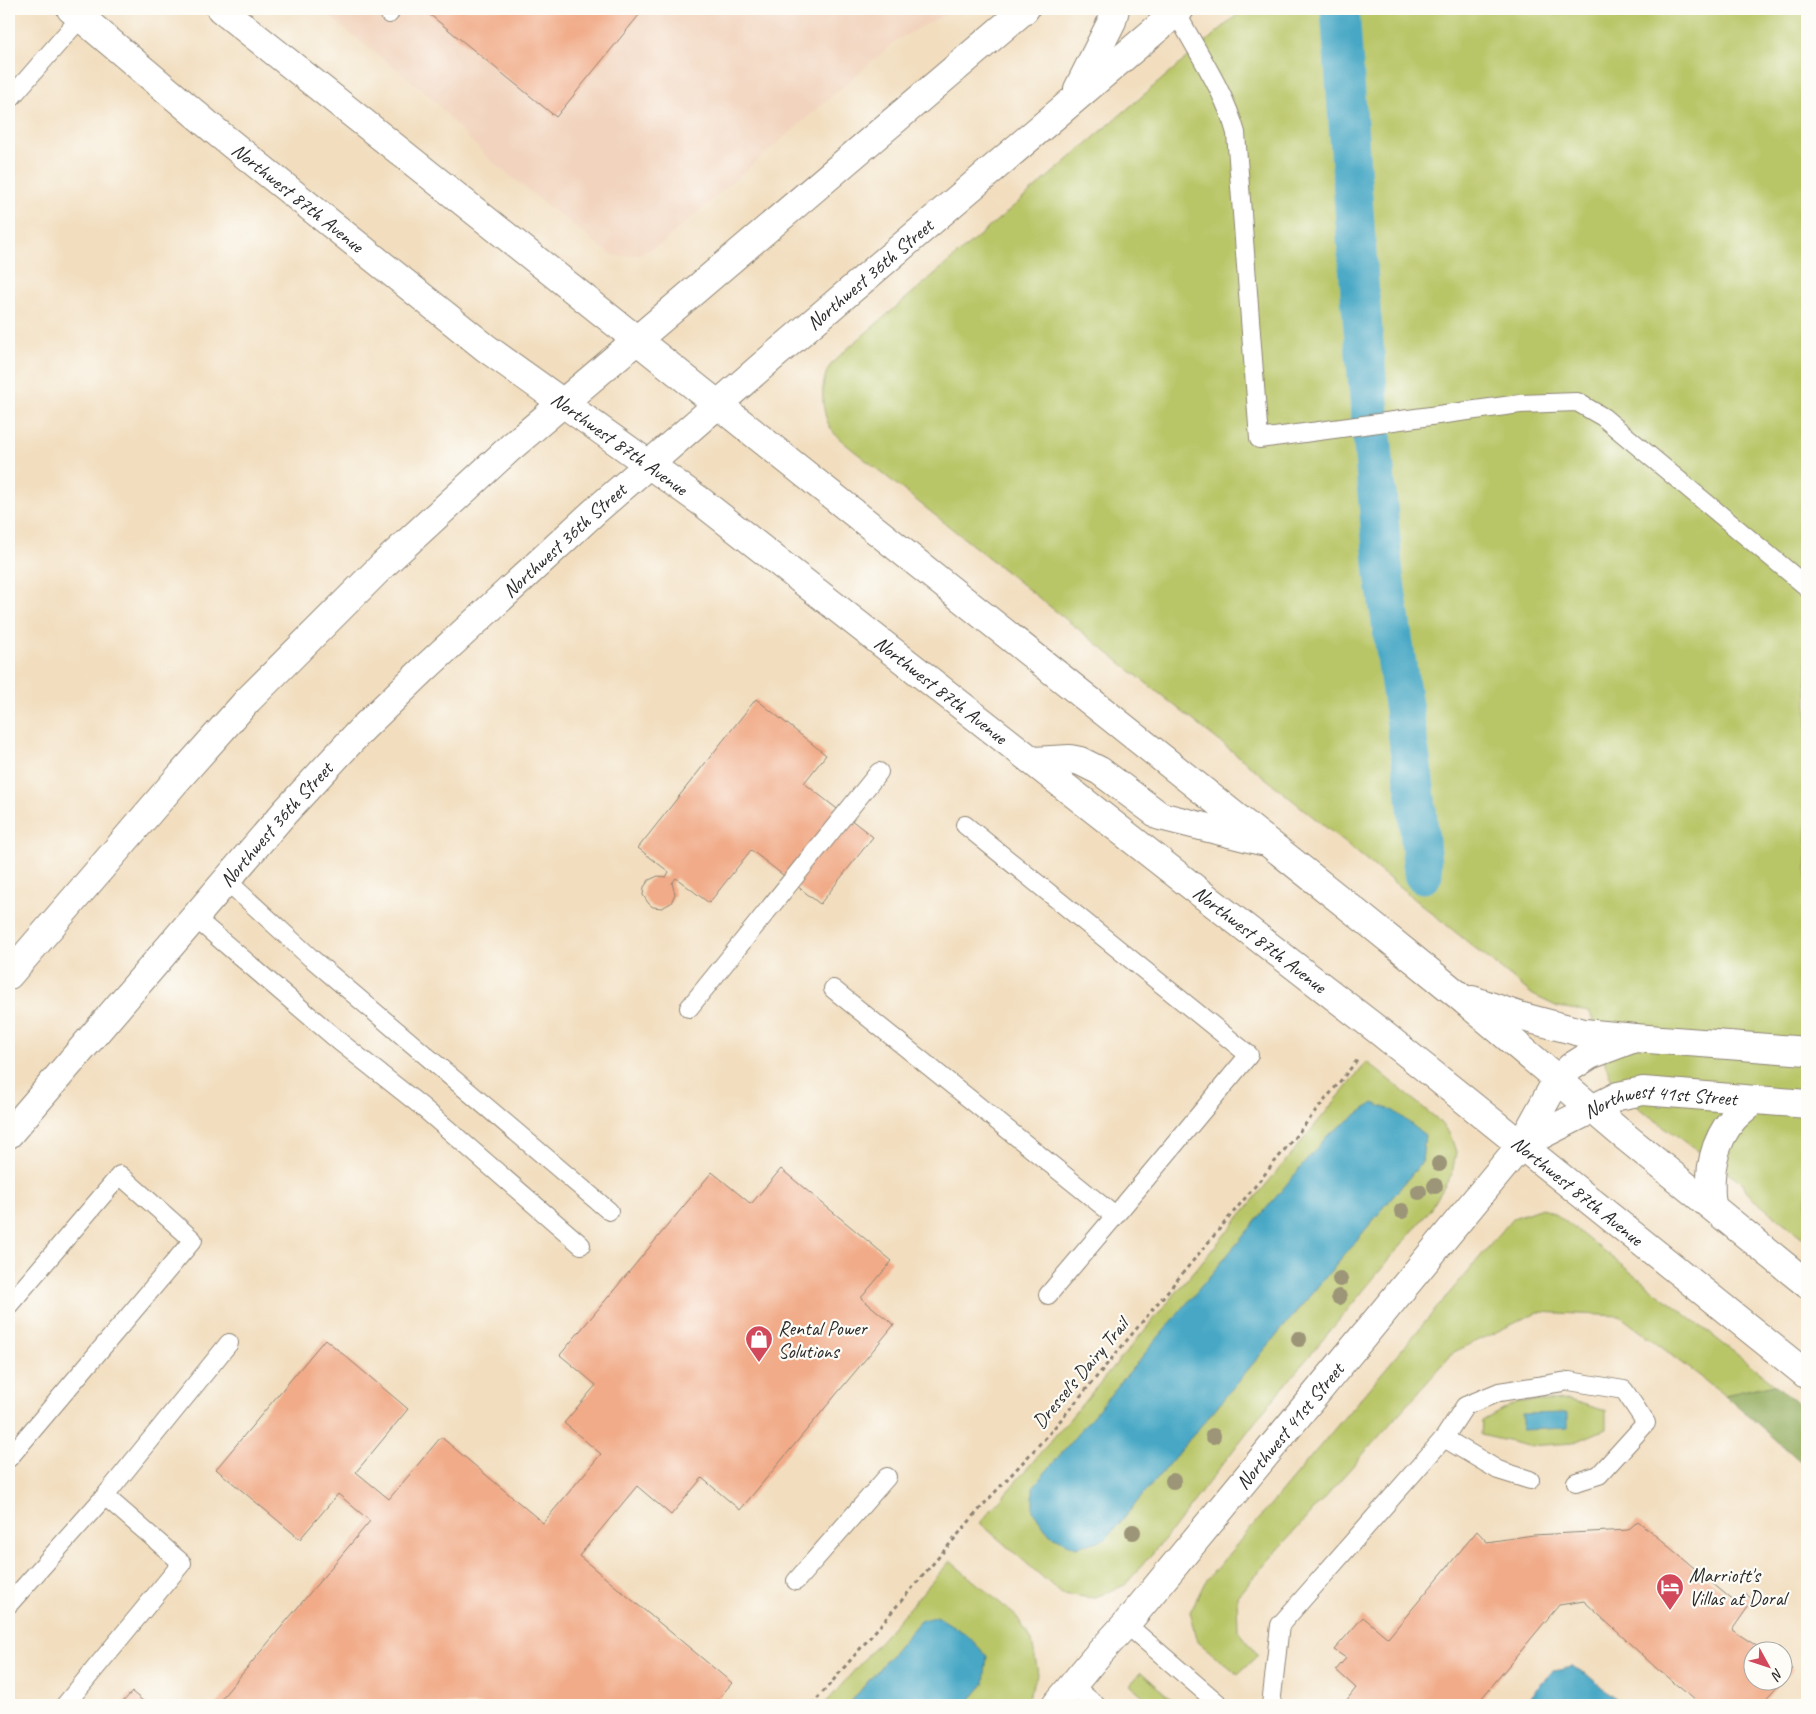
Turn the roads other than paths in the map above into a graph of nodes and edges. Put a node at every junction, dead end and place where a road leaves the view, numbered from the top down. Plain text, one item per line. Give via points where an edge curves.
1 (221, 9) edge
2 (1025, 9) edge
3 (1115, 9) edge
4 (1178, 10) edge
5 (76, 13) edge
6 (9, 100) edge
7 (1073, 100) junction
8 (637, 340) junction
9 (564, 403) junction
10 (718, 404) junction
11 (650, 464) junction
12 (1807, 587) edge
13 (1033, 761) junction
14 (879, 772) dead end
15 (964, 825) dead end
16 (1270, 843) junction
17 (226, 880) junction
18 (194, 917) junction
19 (9, 975) edge
20 (833, 989) dead end
21 (1458, 995) junction
22 (689, 1008) dead end
23 (1635, 1038) junction
24 (1807, 1051) edge
25 (1557, 1080) junction
26 (1753, 1101) junction
27 (1807, 1104) edge
28 (1592, 1108) junction
29 (9, 1134) edge
30 (1521, 1145) junction
31 (1712, 1206) junction
32 (609, 1211) dead end
33 (1115, 1216) junction
34 (581, 1245) dead end
35 (1807, 1284) edge
36 (1048, 1295) dead end
37 (9, 1305) edge
38 (229, 1343) dead end
39 (1807, 1375) edge
40 (1444, 1438) junction
41 (9, 1458) edge
42 (887, 1477) dead end
43 (1530, 1480) dead end
44 (1576, 1482) dead end
45 (106, 1496) junction
46 (796, 1581) dead end
47 (9, 1604) edge
48 (1126, 1624) junction
49 (1064, 1695) edge
50 (65, 1705) edge
51 (1096, 1705) edge
52 (1220, 1705) edge
53 (1271, 1705) edge

1 - 8 main road
2 - 8 main road
3 - 7 main road
4 - 7 main road, Northwest 36th Street
4 - 12 lane via 1193,46 1231,113 1236,133 1259,440 1520,404 1577,402 1603,417
5 - 6 lane
5 - 9 main road, Northwest 87th Avenue via 226,139 486,348
7 - 10 main road, Northwest 36th Street
8 - 9 main road
8 - 10 main road
9 - 11 main road, Northwest 87th Avenue
9 - 19 main road via 383,565 248,700
10 - 11 main road, Northwest 36th Street
10 - 16 main road
11 - 13 main road, Northwest 87th Avenue
11 - 17 main road, Northwest 36th Street via 422,670 327,766
13 - 16 main road via 1080,761 1100,771 1160,816
13 - 30 main road, Northwest 87th Avenue via 1364,1018
14 - 22 lane
15 - 33 lane via 1249,1055
16 - 21 main road
17 - 18 main road, Northwest 36th Street
17 - 32 lane via 311,958
18 - 29 main road, Northwest 36th Street
18 - 34 lane via 340,1042 421,1106
20 - 33 lane
21 - 23 main road via 1584,1033
21 - 25 main road
23 - 24 main road, Northwest 41st Street
23 - 25 main road, Northwest 41st Street via 1590,1056
25 - 28 main road
25 - 30 main road, Northwest 41st Street
26 - 27 main road, Northwest 41st Street
26 - 28 main road, Northwest 41st Street via 1643,1091 1618,1096
26 - 31 main road via 1733,1119 1718,1143 1710,1168
28 - 30 main road, Northwest 41st Street
28 - 31 main road
30 - 39 main road, Northwest 87th Avenue
30 - 48 main road, Northwest 41st Street
31 - 35 main road
33 - 36 lane
37 - 41 lane via 120,1175 193,1240
38 - 45 lane
40 - 43 lane via 1498,1470
40 - 44 lane via 1465,1406 1499,1392 1569,1381 1624,1390 1646,1423 1599,1475
40 - 53 lane via 1280,1625
42 - 46 lane
45 - 47 lane
45 - 50 lane via 182,1563
48 - 49 main road, Northwest 41st Street
48 - 52 lane
49 - 51 lane

